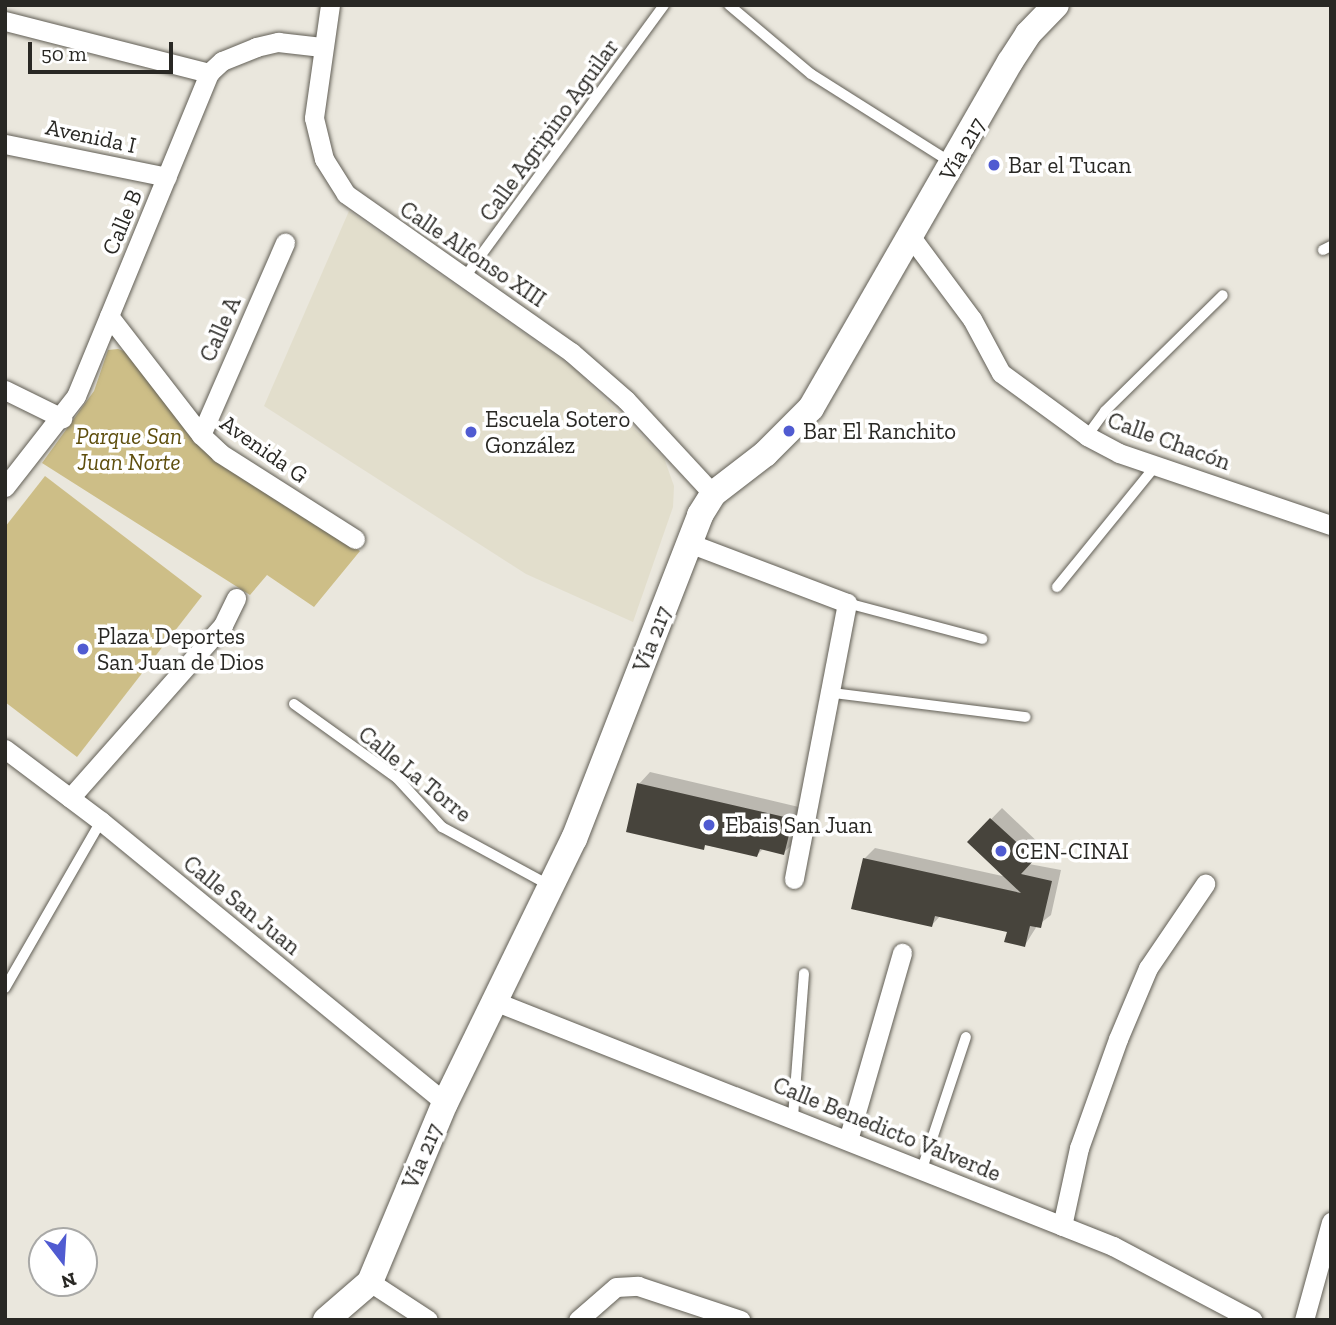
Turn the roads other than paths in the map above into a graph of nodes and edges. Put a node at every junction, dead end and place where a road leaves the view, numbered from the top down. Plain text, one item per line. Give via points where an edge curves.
1 (330, 5) edge
2 (664, 5) edge
3 (729, 5) edge
4 (1056, 5) edge
5 (5, 21) edge
6 (322, 47) junction
7 (209, 73) junction
8 (5, 144) edge
9 (953, 164) junction
10 (167, 177) junction
11 (911, 237) junction
12 (285, 243) dead end
13 (465, 277) junction
14 (1223, 295) dead end
15 (109, 316) junction
16 (5, 390) edge
17 (62, 418) junction
18 (201, 435) junction
19 (1087, 436) junction
20 (1156, 465) junction
21 (5, 487) edge
22 (713, 494) junction
23 (1331, 526) edge
24 (355, 539) dead end
25 (689, 543) junction
26 (1057, 587) dead end
27 (236, 598) dead end
28 (846, 603) junction
29 (982, 639) dead end
30 (833, 693) junction
31 (294, 705) dead end
32 (1026, 717) dead end
33 (5, 750) edge
34 (70, 798) junction
35 (101, 821) junction
36 (794, 879) dead end
37 (1205, 884) dead end
38 (551, 886) junction
39 (902, 953) dead end
40 (804, 973) dead end
41 (5, 988) edge
42 (494, 1001) junction
43 (966, 1037) dead end
44 (445, 1103) junction
45 (793, 1118) junction
46 (848, 1140) junction
47 (922, 1169) junction
48 (1331, 1222) edge
49 (1062, 1226) junction
50 (370, 1282) junction
51 (326, 1320) edge
52 (428, 1320) edge
53 (578, 1320) edge
54 (740, 1320) edge
55 (1253, 1320) edge
56 (1304, 1320) edge

1 - 6 street, Calle Alfonso XIII
2 - 13 lane, Calle Agripino Aguilar
3 - 9 lane via 811,74
4 - 9 main road, Vía 217 via 1028,34
5 - 7 street
6 - 7 street via 278,43 256,47 222,61
6 - 13 street, Calle Alfonso XIII via 314,118 331,170 346,194
7 - 10 street, Calle B
8 - 10 street, Avenida I
9 - 11 main road, Vía 217
10 - 15 street, Calle B
11 - 19 street, Calle Chacón via 972,319 1001,373
11 - 22 main road, Vía 217 via 811,408 765,454
12 - 18 street, Calle A
13 - 22 street, Calle Alfonso XIII via 581,360 626,400
14 - 19 lane via 1105,411
15 - 17 street, Calle B via 76,396
15 - 18 street, Avenida G
16 - 17 street
17 - 21 street, Calle B
18 - 24 street, Avenida G via 220,453
19 - 20 street, Calle Chacón
20 - 23 street, Calle Chacón
20 - 26 lane
22 - 25 main road, Vía 217
25 - 28 street
25 - 38 main road, Vía 217
27 - 34 street via 223,625
28 - 29 lane
28 - 30 street
30 - 32 lane
30 - 36 street
31 - 38 lane, Calle La Torre via 397,778 442,827
33 - 34 street, Calle San Juan
34 - 35 street, Calle San Juan
35 - 41 lane
35 - 44 street, Calle San Juan
37 - 49 street via 1149,968 1118,1039 1079,1148
38 - 42 main road, Vía 217
39 - 46 street
40 - 45 lane
42 - 44 main road, Vía 217
42 - 45 street, Calle Benedicto Valverde
43 - 47 lane
44 - 50 main road, Vía 217
45 - 46 street, Calle Benedicto Valverde
46 - 47 street, Calle Benedicto Valverde
47 - 49 street, Calle Benedicto Valverde
48 - 56 street
49 - 55 street, Calle Benedicto Valverde via 1112,1246
50 - 51 main road, Vía 217
50 - 52 street
53 - 54 street via 616,1287 638,1286

